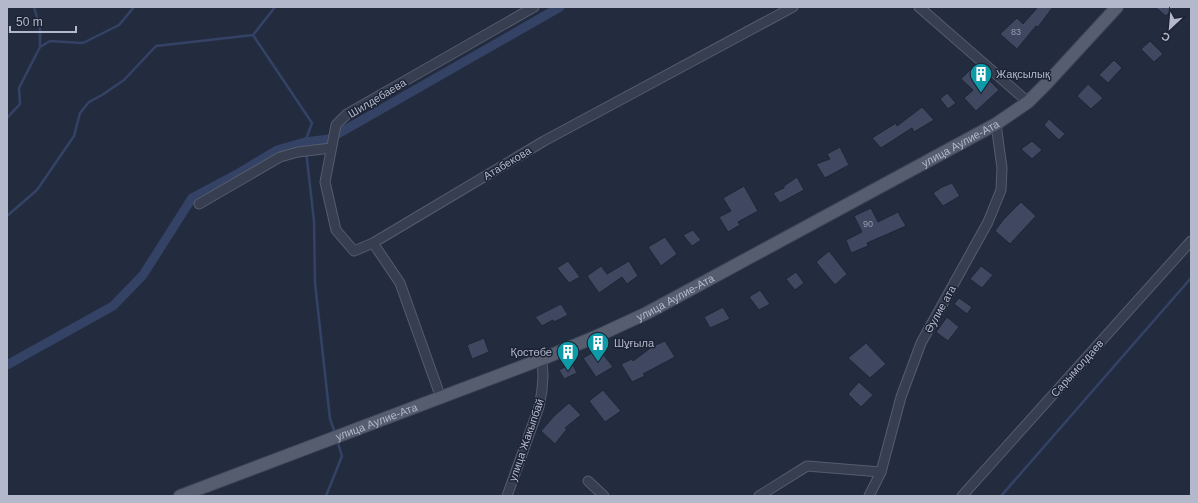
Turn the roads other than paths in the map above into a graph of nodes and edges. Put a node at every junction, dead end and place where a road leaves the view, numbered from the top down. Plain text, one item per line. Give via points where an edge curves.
1 (534, 7) edge
2 (793, 7) edge
3 (919, 7) edge
4 (1117, 7) edge
5 (1028, 102) junction
6 (996, 124) junction
7 (331, 148) junction
8 (199, 204) dead end
9 (1191, 240) edge
10 (373, 243) junction
11 (542, 359) junction
12 (441, 398) junction
13 (881, 472) junction
14 (588, 481) dead end
15 (180, 496) edge
16 (507, 496) edge
17 (604, 496) edge
18 (759, 496) edge
19 (869, 496) edge
20 (962, 496) edge

1 - 7 street, Шилдебаева via 347,114 336,126
2 - 10 street, Атабекова via 544,141
3 - 5 street
4 - 5 main road, улица Аулие-Ата
5 - 6 main road, улица Аулие-Ата
6 - 11 main road, улица Аулие-Ата via 647,313
6 - 13 street, Әулие ата via 1002,168 1001,190 988,222 921,342 901,397
7 - 8 street via 280,157
7 - 10 street, Шилдебаева via 325,182 336,230 354,251
9 - 20 street, Сарымолдаев
10 - 12 street via 400,283
11 - 12 main road, улица Аулие-Ата
11 - 16 street, улица Жакыпбай via 543,376 539,407
12 - 15 main road, улица Аулие-Ата
13 - 18 street via 807,466
13 - 19 street, Әулие ата
14 - 17 street

